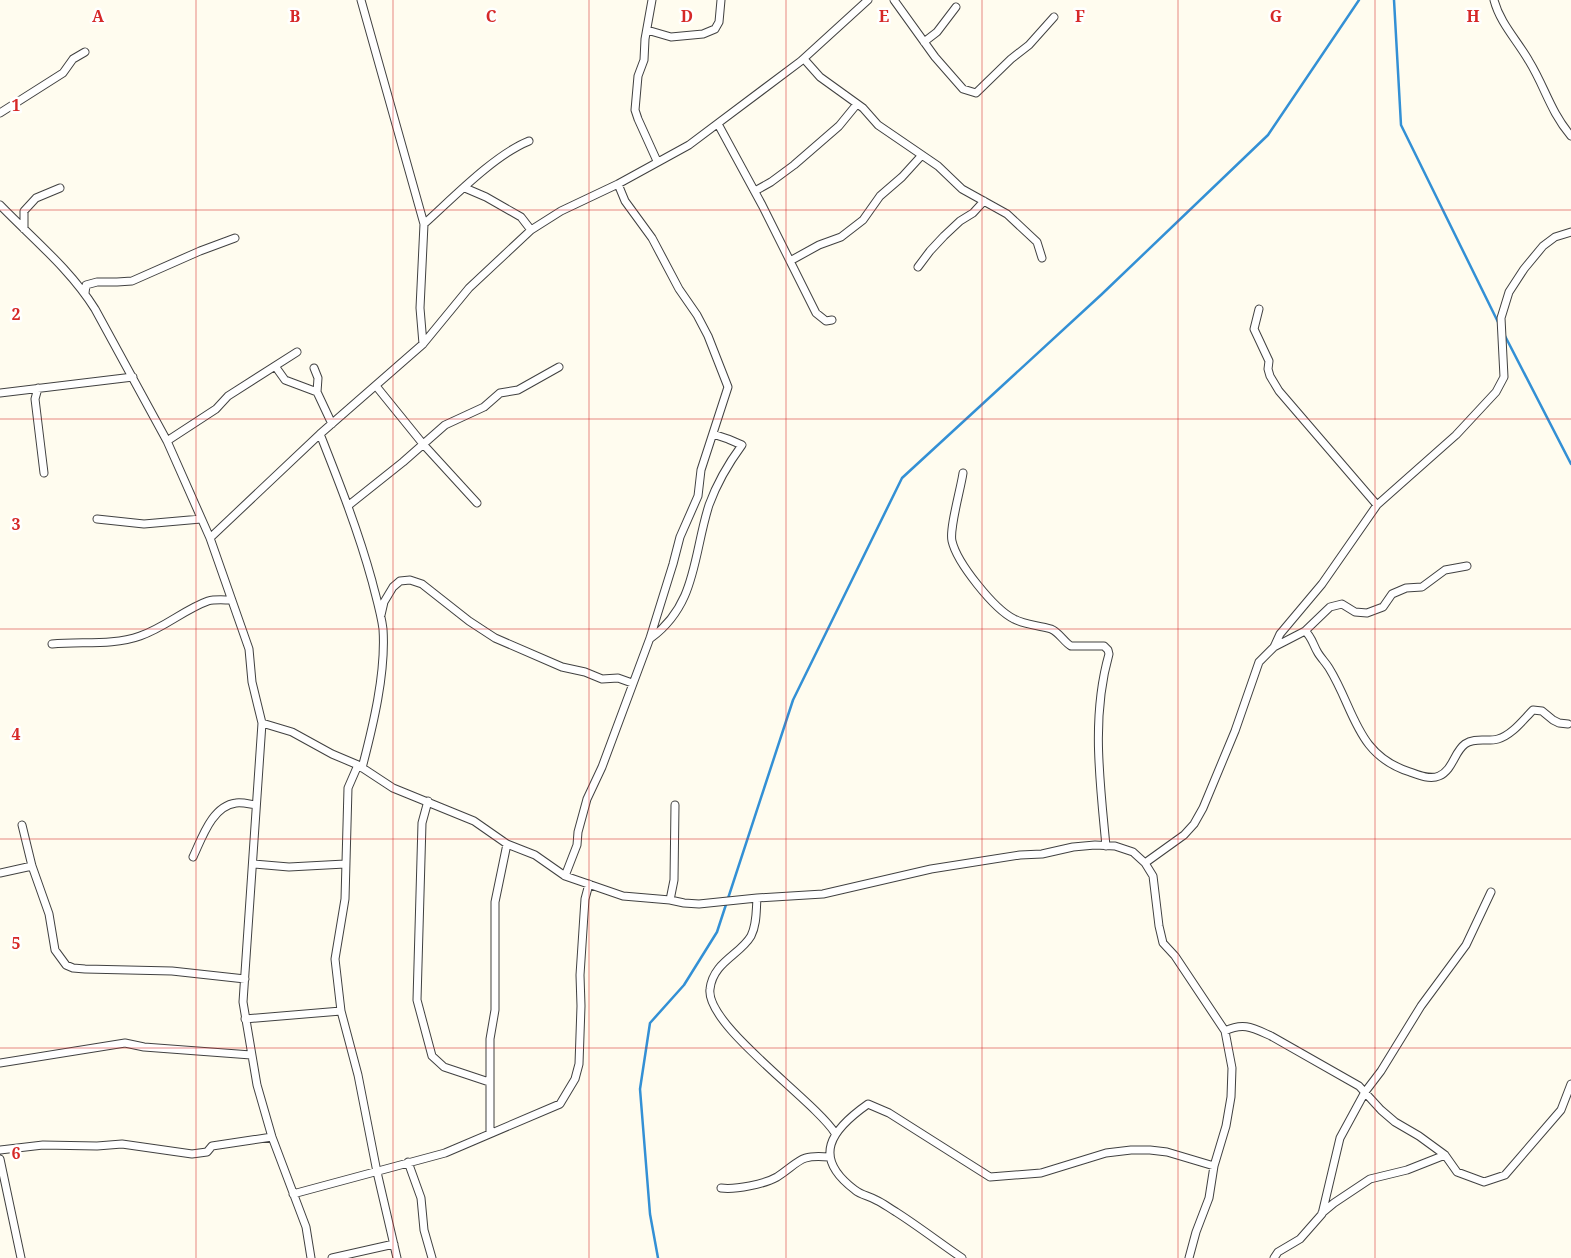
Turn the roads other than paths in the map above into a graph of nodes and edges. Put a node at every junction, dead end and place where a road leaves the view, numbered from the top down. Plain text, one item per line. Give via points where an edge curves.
1 (361, 0) edge
2 (652, 0) edge
3 (721, 0) edge
4 (868, 0) edge
5 (894, 0) edge
6 (1494, 0) edge
7 (956, 7) dead end
8 (1054, 17) dead end
9 (647, 30) junction
10 (924, 42) junction
11 (85, 52) dead end
12 (804, 59) junction
13 (857, 104) junction
14 (0, 113) edge
15 (718, 124) junction
16 (1571, 136) edge
17 (529, 141) dead end
18 (922, 155) junction
19 (657, 161) junction
20 (618, 184) junction
21 (60, 188) dead end
22 (465, 188) junction
23 (755, 191) junction
24 (984, 201) junction
25 (0, 205) edge
26 (424, 224) junction
27 (24, 229) junction
28 (531, 230) junction
29 (1571, 232) edge
30 (236, 238) dead end
31 (1042, 258) dead end
32 (790, 261) junction
33 (918, 267) dead end
34 (85, 293) junction
35 (1259, 309) dead end
36 (832, 320) dead end
37 (423, 344) junction
38 (297, 352) dead end
39 (275, 366) junction
40 (559, 367) dead end
41 (314, 368) dead end
42 (133, 377) junction
43 (376, 386) junction
44 (38, 388) junction
45 (0, 392) edge
46 (317, 392) junction
47 (332, 424) junction
48 (320, 434) junction
49 (713, 434) junction
50 (168, 441) junction
51 (423, 444) junction
52 (44, 473) dead end
53 (963, 473) dead end
54 (477, 503) dead end
55 (349, 505) junction
56 (1377, 505) junction
57 (98, 519) dead end
58 (201, 519) junction
59 (210, 538) junction
60 (1467, 566) dead end
61 (231, 600) junction
62 (381, 616) junction
63 (1304, 631) junction
64 (650, 638) junction
65 (52, 644) dead end
66 (1274, 647) junction
67 (632, 683) junction
68 (262, 723) junction
69 (1568, 724) dead end
70 (360, 767) junction
71 (428, 801) junction
72 (256, 805) junction
73 (675, 805) dead end
74 (22, 825) dead end
75 (507, 844) junction
76 (1106, 846) junction
77 (193, 857) dead end
78 (1144, 862) junction
79 (253, 864) junction
80 (345, 864) junction
81 (32, 866) junction
82 (0, 873) edge
83 (565, 876) junction
84 (589, 884) junction
85 (1491, 892) dead end
86 (757, 898) junction
87 (670, 900) junction
88 (245, 979) junction
89 (341, 1011) junction
90 (245, 1019) junction
91 (1225, 1031) junction
92 (251, 1055) junction
93 (0, 1063) edge
94 (489, 1082) junction
95 (1571, 1084) edge
96 (1365, 1092) junction
97 (490, 1133) junction
98 (835, 1134) junction
99 (272, 1137) junction
100 (0, 1150) edge
101 (1445, 1155) junction
102 (829, 1157) junction
103 (0, 1159) edge
104 (408, 1162) junction
105 (1214, 1166) junction
106 (377, 1172) junction
107 (721, 1188) dead end
108 (293, 1194) junction
109 (1322, 1214) junction
110 (394, 1244) junction
111 (21, 1258) edge
112 (311, 1258) edge
113 (332, 1258) edge
114 (397, 1258) edge
115 (432, 1258) edge
116 (962, 1258) edge
117 (1189, 1258) edge
118 (1274, 1258) edge

1 - 26 street
2 - 9 street
3 - 9 street via 719,22 715,29 703,34 671,37
4 - 12 street
5 - 10 street
6 - 16 street via 1505,26 1529,61 1559,121
7 - 10 street via 937,32
8 - 10 street via 1029,45 976,93 963,89
9 - 19 street via 644,60 638,76 636,110
11 - 14 street via 73,59 63,73
12 - 13 street via 820,77
12 - 15 street
13 - 18 street via 878,125
13 - 23 street via 838,126 794,165
15 - 19 street via 689,145
15 - 23 street
17 - 22 street via 495,162
18 - 24 street via 962,189
18 - 32 street via 880,196 864,220 841,236
19 - 20 street
20 - 28 street via 561,211
20 - 49 street via 712,344 728,387
21 - 27 street via 36,198 24,211
22 - 26 street
22 - 28 street via 521,217
23 - 32 street
24 - 31 street via 1007,214 1037,242
24 - 33 street via 973,213 960,220
25 - 27 street
26 - 37 street via 420,308
27 - 34 street
28 - 37 street via 469,288
29 - 56 street via 1555,237 1543,246 1509,292 1501,318 1504,377 1496,392 1456,435
30 - 34 street via 132,280 86,285
32 - 36 street via 816,313 826,321
34 - 42 street
35 - 56 street via 1254,329 1268,361 1270,376 1279,391
37 - 43 street
38 - 39 street
39 - 46 street via 285,380
39 - 50 street
40 - 51 street via 518,390 500,393 484,407 446,425
41 - 46 street via 318,378
42 - 44 street
42 - 50 street
43 - 47 street
43 - 51 street
44 - 45 street
44 - 52 street via 35,399
46 - 47 street
47 - 48 street
48 - 55 street
48 - 59 street
49 - 64 street via 701,470 698,496 680,537
49 - 64 street via 742,445 728,463 715,490 686,595 664,628
50 - 58 street
51 - 54 street
51 - 55 street
53 - 76 street via 951,540 981,589 997,607 1013,618 1052,629 1071,646 1104,646 1108,650 1098,718
55 - 62 street
56 - 66 street via 1322,584 1280,634
57 - 58 street via 144,524
58 - 59 street
59 - 61 street
60 - 63 street via 1445,570 1422,587 1406,588 1392,594 1383,607 1367,613 1355,612 1342,604 1330,608
61 - 65 street via 210,601 129,639
61 - 68 street via 248,649
62 - 67 street via 384,602 393,587 400,581 410,580 422,584 495,638 562,667 602,679 618,678
62 - 70 street via 383,646 378,698
63 - 66 street
63 - 69 street via 1310,635 1316,651 1330,668 1365,740 1380,758 1392,766 1430,777 1440,776 1464,744 1505,736 1533,710
64 - 67 street
66 - 78 street via 1259,662 1235,731 1194,824 1178,840
67 - 83 street via 587,799 577,845
68 - 70 street via 292,732
68 - 72 street
70 - 71 street via 393,788
70 - 80 street via 348,788
71 - 75 street via 474,821
71 - 94 street via 422,823 417,1000 432,1056 438,1063
72 - 77 street via 234,803 224,807 208,826
72 - 79 street
73 - 87 street via 674,880
74 - 81 street
75 - 83 street via 535,855
75 - 94 street via 495,902 495,1010 490,1039
76 - 78 street via 1133,852
76 - 86 street via 1073,847 931,869 823,894
78 - 91 street via 1153,876 1163,943
79 - 80 street via 289,867
79 - 88 street
80 - 89 street via 345,899 335,959
81 - 82 street
81 - 88 street via 49,914 55,950 66,965
83 - 84 street
84 - 87 street via 623,896
84 - 97 street via 580,966 581,1043 576,1079 560,1104
85 - 96 street via 1466,945 1421,1006
86 - 87 street via 699,904
86 - 98 street via 755,925 750,938 724,961 712,978 709,990 719,1016 730,1030 812,1106
88 - 90 street
89 - 90 street
89 - 106 street via 358,1075
90 - 92 street
91 - 96 street via 1247,1026 1271,1036 1360,1086
91 - 105 street via 1232,1068 1231,1097
92 - 93 street via 125,1043
92 - 99 street
94 - 97 street
95 - 101 street via 1561,1110 1505,1175 1484,1182 1457,1172
96 - 101 street via 1394,1122
96 - 109 street via 1340,1138
97 - 104 street via 445,1153
98 - 102 street
98 - 105 street via 868,1104 889,1113 990,1177 1041,1173 1106,1153 1131,1150 1167,1152
99 - 100 street via 212,1146 207,1152 192,1154 122,1144 43,1145
99 - 108 street
101 - 109 street via 1370,1180 1334,1202
102 - 107 street via 804,1157 776,1178
102 - 116 street via 836,1171 856,1191 896,1212
103 - 111 street
104 - 106 street
104 - 115 street via 421,1198 424,1230
105 - 117 street via 1209,1198
106 - 108 street
106 - 110 street
108 - 112 street via 306,1227
109 - 118 street via 1300,1238
110 - 113 street
110 - 114 street

